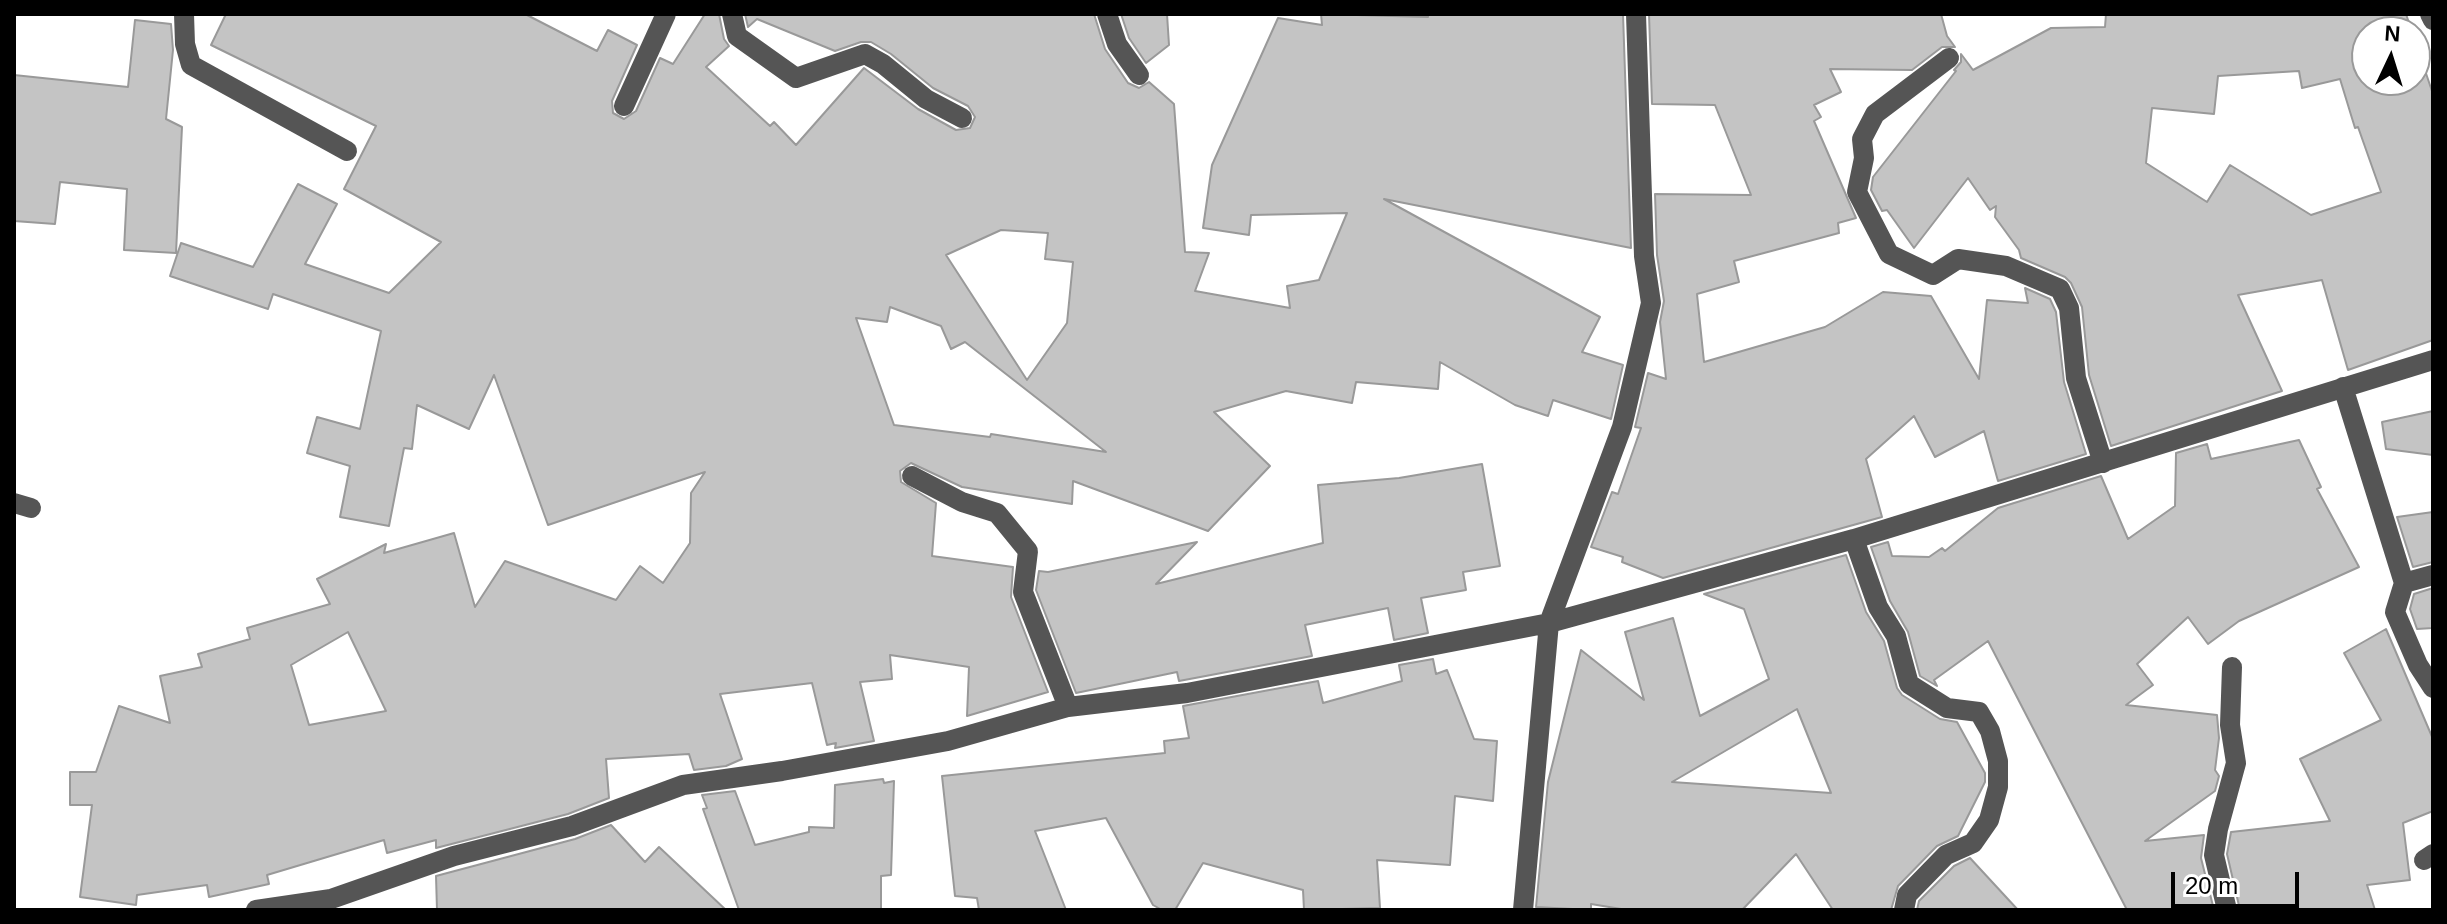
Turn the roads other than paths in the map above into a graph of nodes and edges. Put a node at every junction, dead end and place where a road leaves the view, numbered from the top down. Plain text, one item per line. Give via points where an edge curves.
1 (184, 14) edge
2 (666, 14) edge
3 (732, 14) edge
4 (1107, 14) edge
5 (1636, 14) edge
6 (1949, 58) dead end
7 (1139, 75) dead end
8 (624, 106) dead end
9 (962, 118) dead end
10 (347, 151) dead end
11 (2433, 360) edge
12 (2343, 387) junction
13 (2103, 463) junction
14 (912, 476) dead end
15 (1854, 539) junction
16 (2433, 575) edge
17 (2404, 583) junction
18 (1549, 623) junction
19 (2232, 667) dead end
20 (2433, 688) edge
21 (1068, 707) junction
22 (256, 910) edge
23 (1523, 910) edge
24 (1904, 910) edge
25 (2227, 910) edge

1 - 10 street via 191,65
2 - 8 street
3 - 9 street via 737,36 796,78 865,54
4 - 7 street via 1117,44
5 - 18 street via 1644,256 1651,303 1622,427
6 - 13 street via 1875,114 1862,139 1857,192 1889,254 1933,275 1958,259 2006,266 2060,289 2069,308 2076,378
11 - 12 street
12 - 13 street
12 - 17 street
13 - 15 street
14 - 21 street via 997,513 1028,551 1023,592
15 - 18 street
15 - 24 street via 1878,607 1896,636 1909,684 1947,708 1979,712 1998,761 1989,820 1973,843 1946,855 1907,895
16 - 17 street
17 - 20 street via 2395,612
18 - 21 street via 1187,693
18 - 23 street
19 - 25 street via 2230,725 2236,763 2214,855
21 - 22 street via 948,741 683,785 572,826 454,856 331,899

